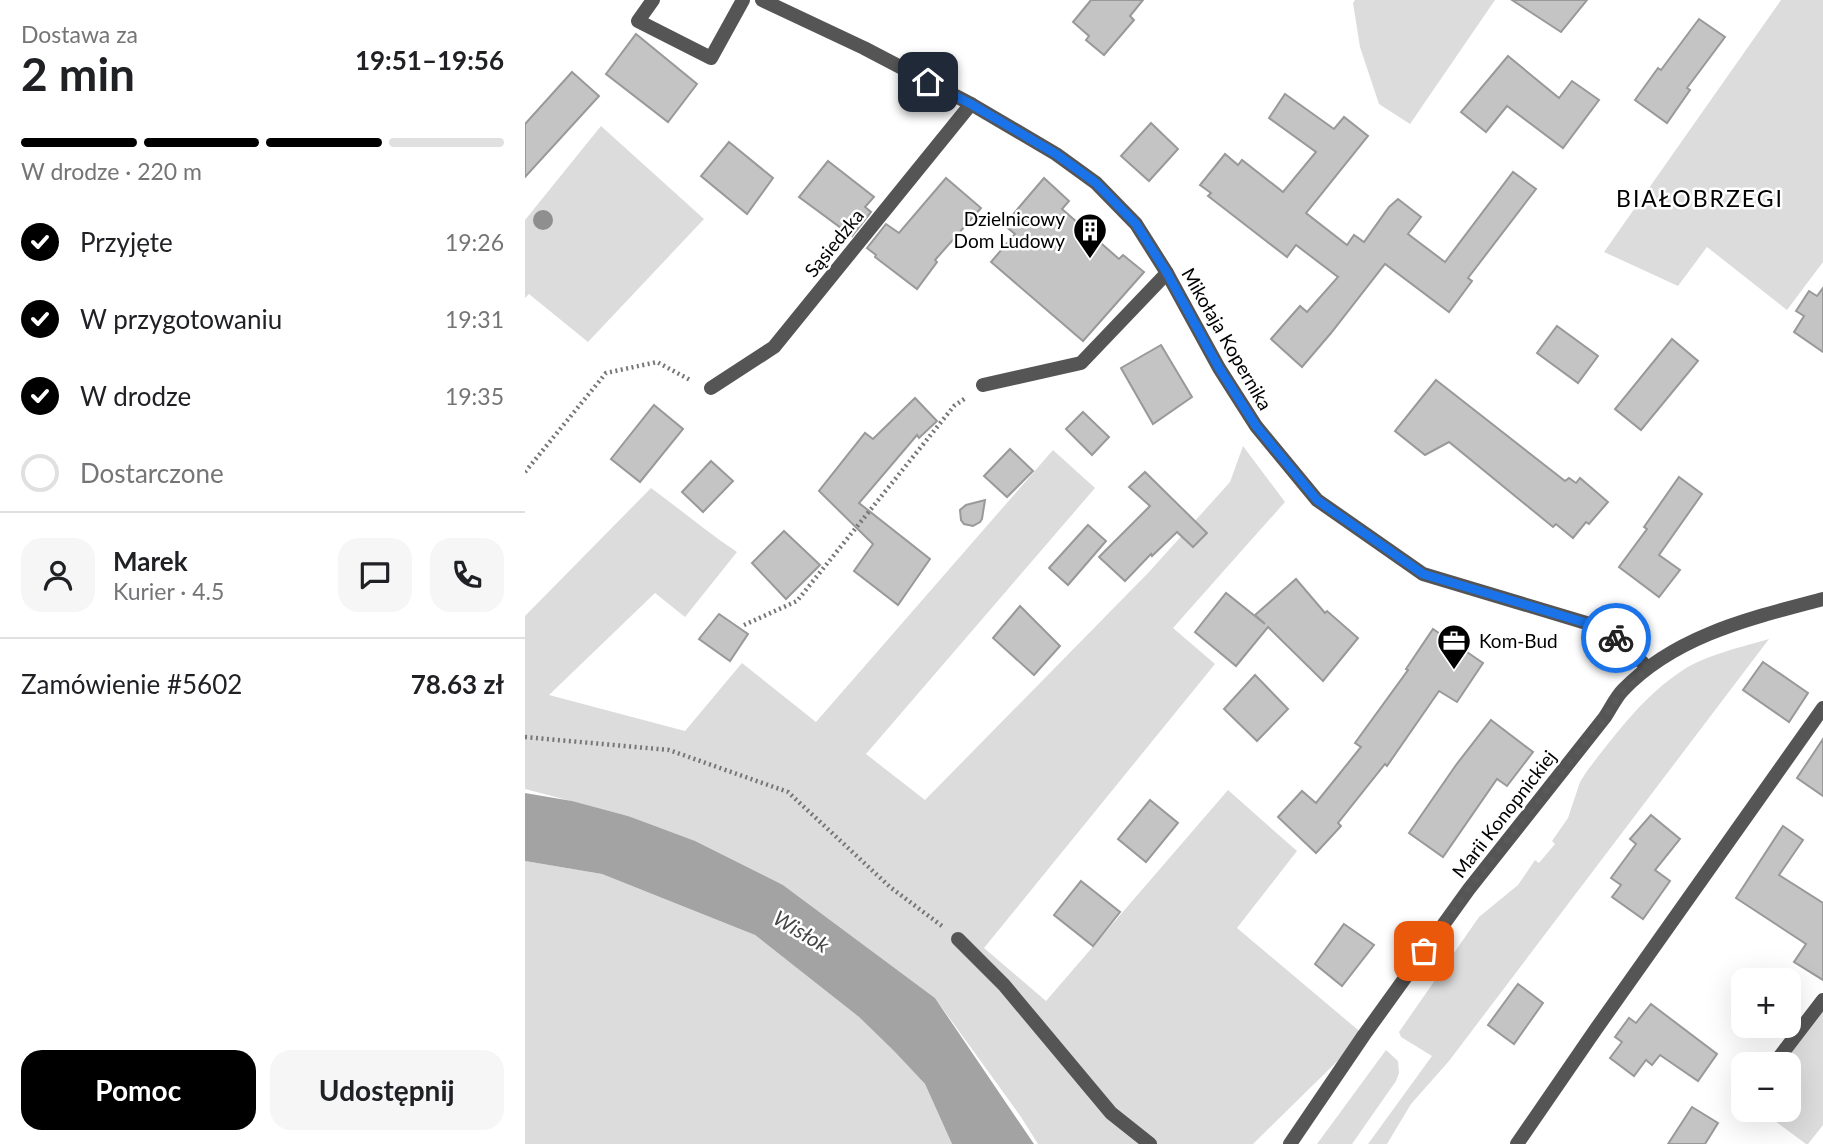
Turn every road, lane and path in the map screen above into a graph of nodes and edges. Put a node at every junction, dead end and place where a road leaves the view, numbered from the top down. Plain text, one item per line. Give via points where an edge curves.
1 (653, 0) edge
2 (743, 0) edge
3 (762, 0) edge
4 (971, 104) junction
5 (1167, 273) junction
6 (983, 385) joint
7 (711, 388) joint
8 (525, 472) edge
9 (1823, 599) edge
10 (744, 625) dead end
11 (1647, 667) junction
12 (1823, 708) edge
13 (525, 737) edge
14 (958, 939) joint
15 (1823, 1000) edge
16 (1783, 1052) edge
17 (1150, 1144) edge
18 (1290, 1144) edge
19 (1517, 1144) edge

1 - 2 street via 638,21 711,58
3 - 4 street, Mikołaja Kopernika
4 - 5 street, Mikołaja Kopernika via 1096,183 1136,224
4 - 7 street, Sąsiedzka via 774,347
5 - 6 street via 1081,363
5 - 11 street, Mikołaja Kopernika via 1256,426 1317,500 1423,574 1593,625 1619,640
6 - 10 path via 954,406 797,601
7 - 8 path via 657,362 606,373
9 - 11 street, Marii Konopnickiej via 1724,628
11 - 18 street, Marii Konopnickiej via 1621,692 1469,888
12 - 19 street
13 - 14 path via 669,750 788,792 890,887
14 - 17 street via 1004,985 1111,1113
15 - 16 street

